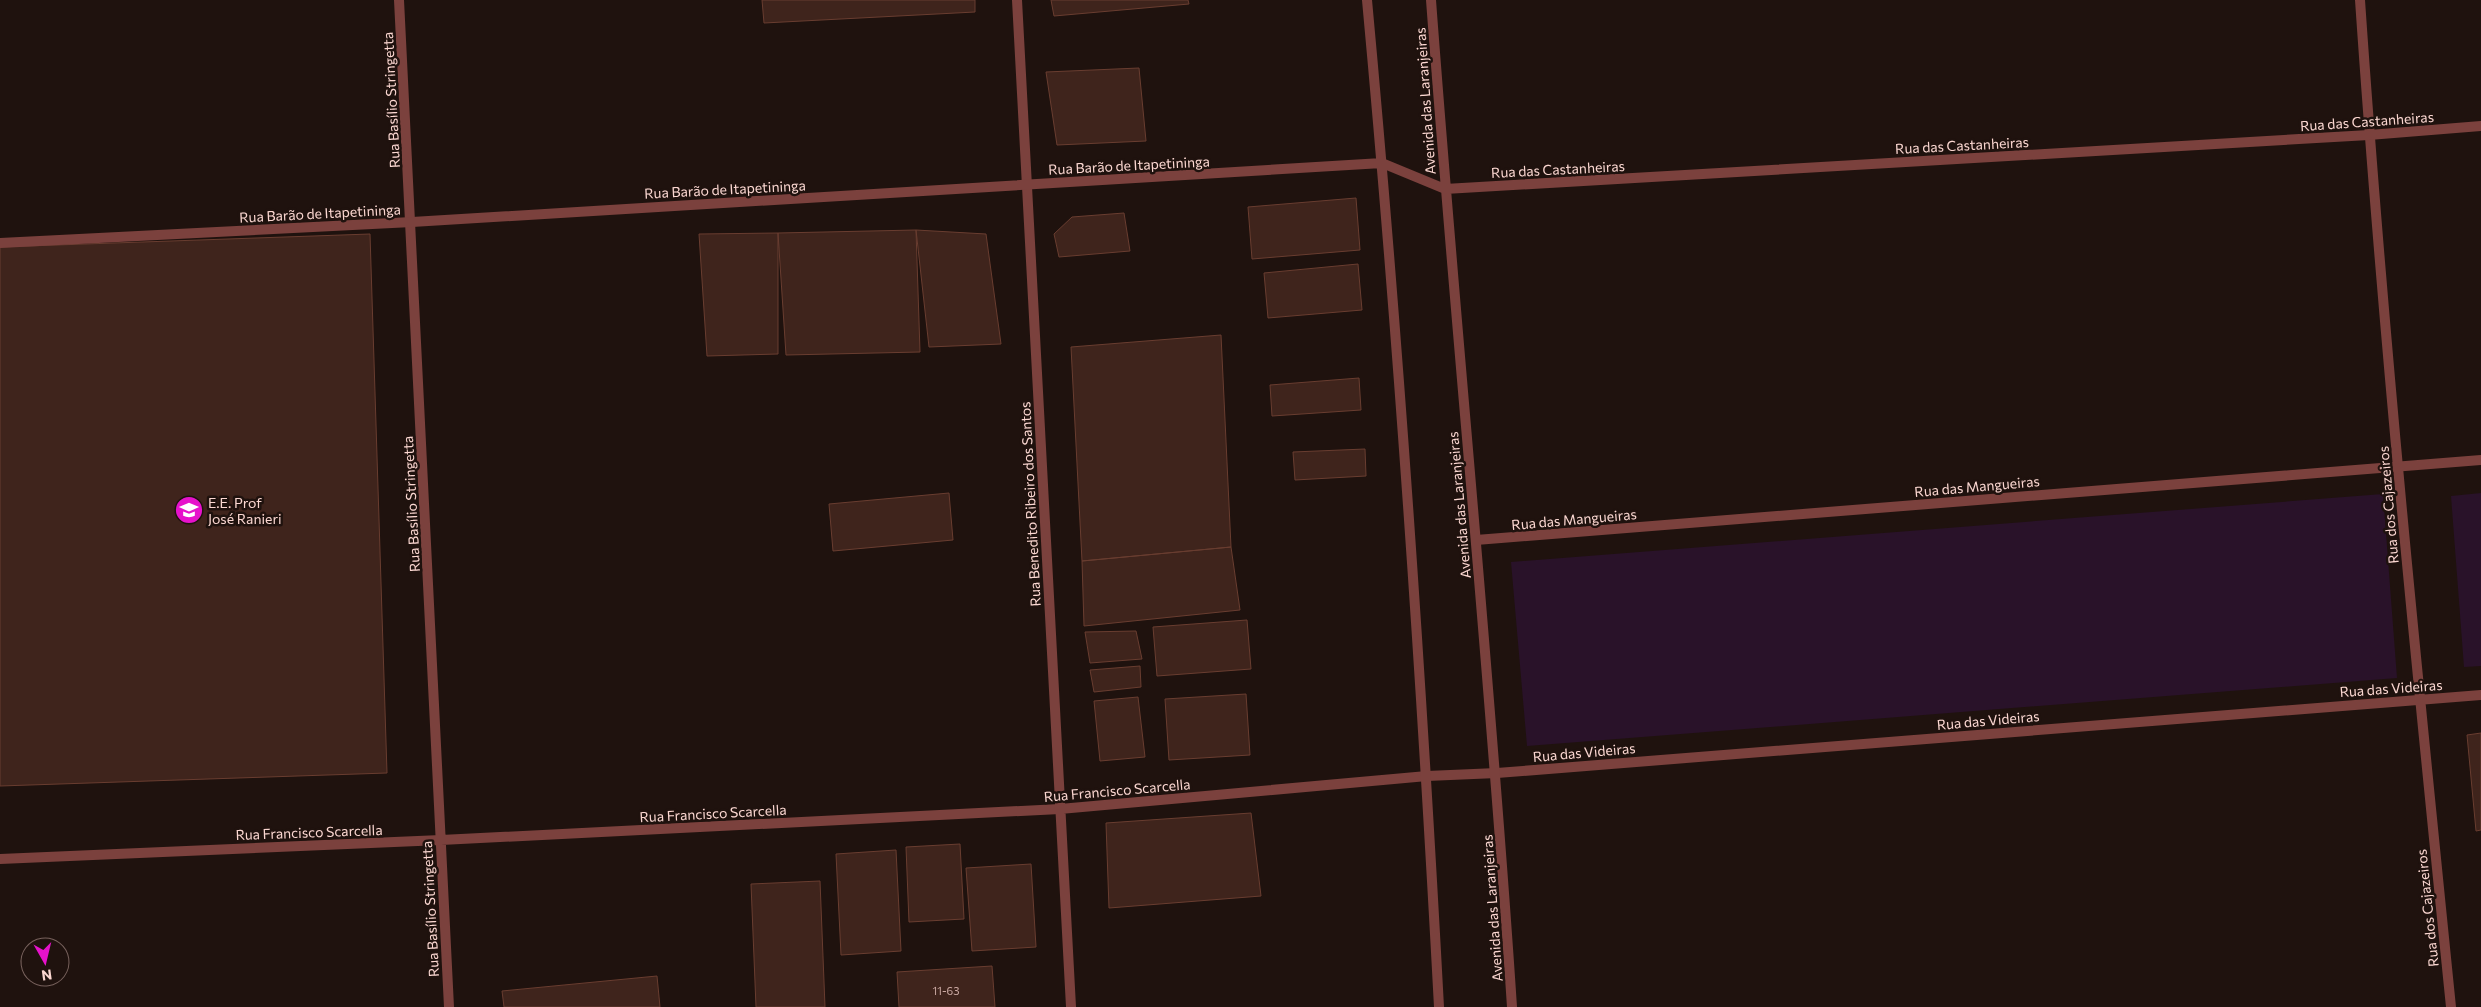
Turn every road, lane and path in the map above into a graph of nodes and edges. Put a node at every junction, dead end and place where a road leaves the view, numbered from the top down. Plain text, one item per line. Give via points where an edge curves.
1 (400, 0) edge
2 (1017, 0) edge
3 (1367, 0) edge
4 (1432, 0) edge
5 (2360, 0) edge
6 (2481, 126) edge
7 (2369, 135) junction
8 (1382, 163) junction
9 (1028, 185) junction
10 (1445, 189) junction
11 (412, 222) junction
12 (0, 243) edge
13 (2481, 460) edge
14 (2399, 466) junction
15 (1476, 540) junction
16 (2481, 695) edge
17 (2420, 699) junction
18 (1497, 773) junction
19 (1426, 776) junction
20 (1060, 809) junction
21 (441, 840) junction
22 (0, 860) edge
23 (449, 1007) edge
24 (1071, 1007) edge
25 (1439, 1007) edge
26 (1512, 1007) edge
27 (2451, 1007) edge

1 - 11 street, Rua Basílio Stringetta
2 - 9 street, Rua Benedito Ribeiro dos Santos
3 - 8 street
4 - 10 street, Avenida das Laranjeiras
5 - 7 street, Rua dos Cajazeiros
6 - 7 street, Rua das Castanheiras
7 - 10 street, Rua das Castanheiras
7 - 14 street, Rua dos Cajazeiros
8 - 9 street, Rua Barão de Itapetininga
8 - 10 street, Rua Barão de Itapetininga
8 - 19 street
9 - 11 street, Rua Barão de Itapetininga
9 - 20 street, Rua Benedito Ribeiro dos Santos
10 - 15 street, Avenida das Laranjeiras
11 - 12 street, Rua Barão de Itapetininga
11 - 21 street, Rua Basílio Stringetta
13 - 14 street, Rua das Mangueiras
14 - 15 street, Rua das Mangueiras
14 - 17 street, Rua dos Cajazeiros
15 - 18 street, Avenida das Laranjeiras
16 - 17 street, Rua das Videiras
17 - 18 street, Rua das Videiras
17 - 27 street, Rua dos Cajazeiros
18 - 19 street, Rua das Videiras
18 - 26 street, Avenida das Laranjeiras
19 - 20 street, Rua Francisco Scarcella
19 - 25 street
20 - 21 street, Rua Francisco Scarcella
20 - 24 street, Rua Benedito Ribeiro dos Santos
21 - 22 street, Rua Francisco Scarcella
21 - 23 street, Rua Basílio Stringetta

